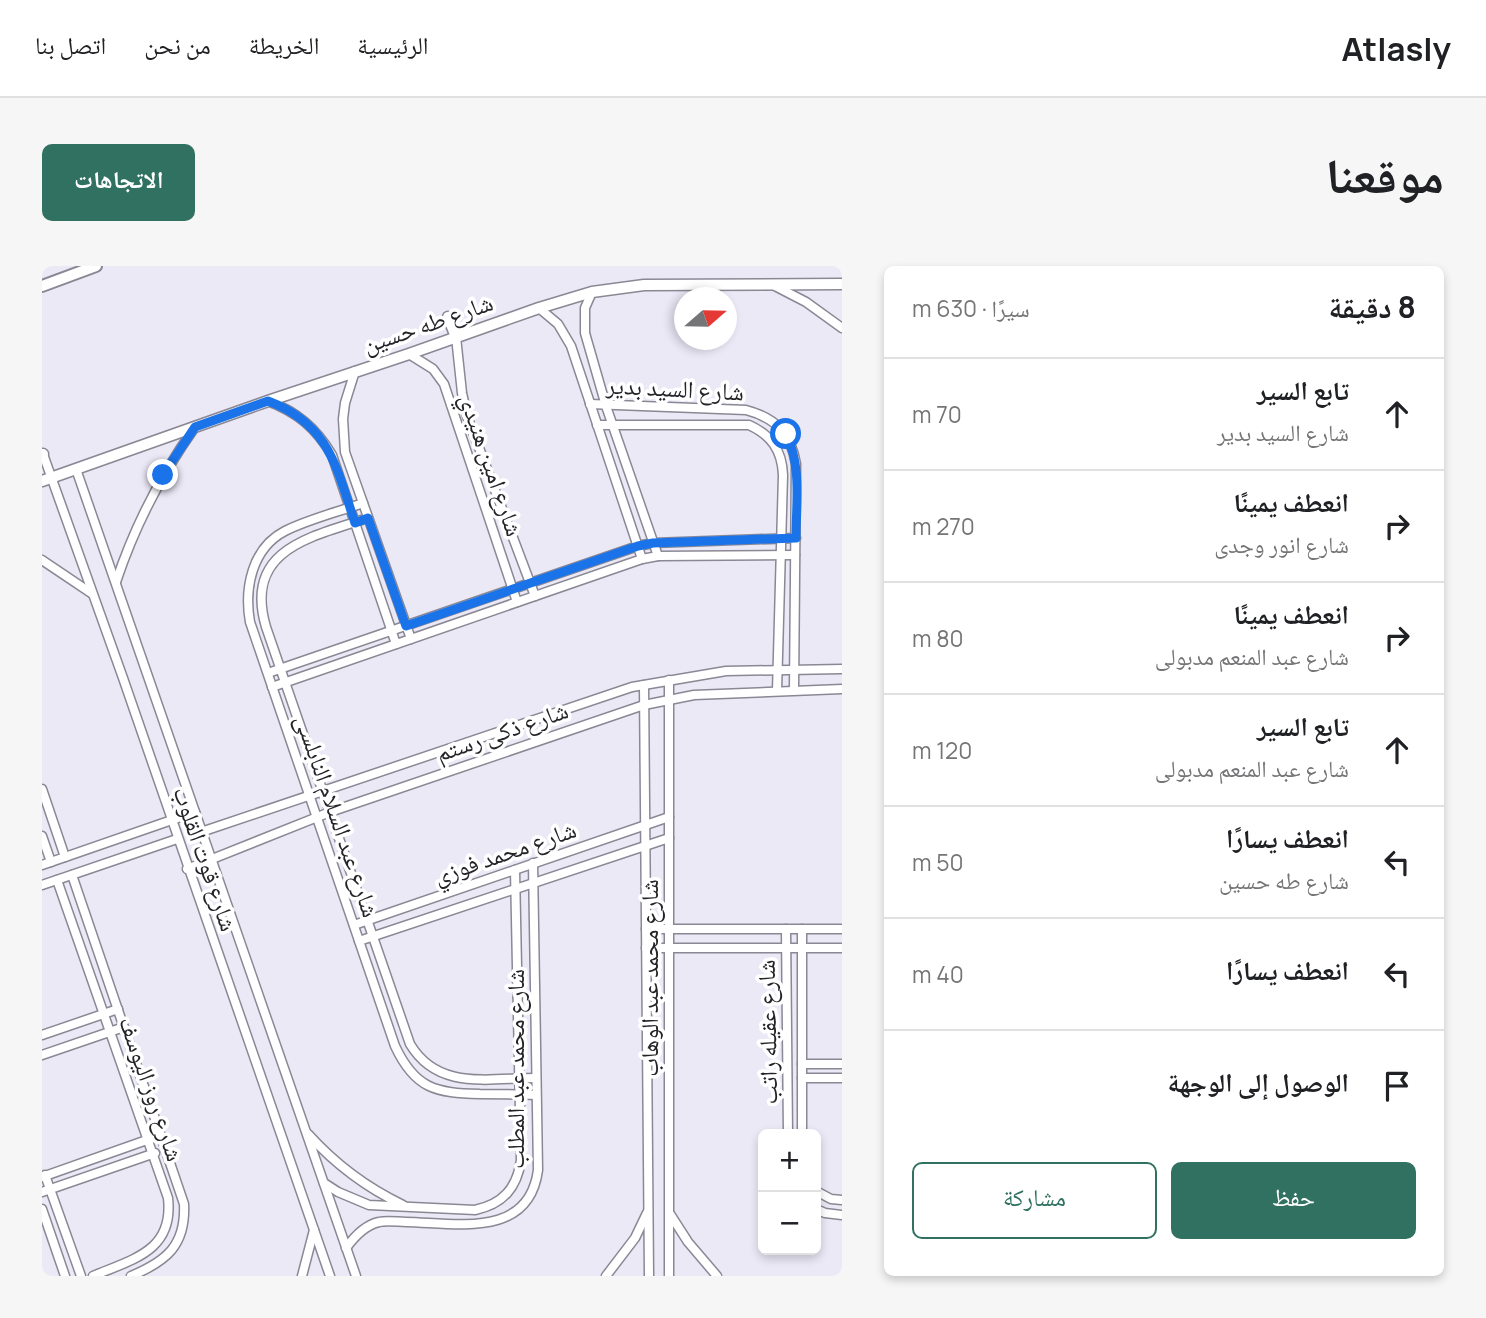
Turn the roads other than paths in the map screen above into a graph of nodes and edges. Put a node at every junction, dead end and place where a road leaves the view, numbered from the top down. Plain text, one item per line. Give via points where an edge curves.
1 (96, 266) edge
2 (772, 284) junction
3 (842, 284) edge
4 (42, 286) edge
5 (592, 292) junction
6 (538, 307) junction
7 (449, 317) dead end
8 (842, 328) edge
9 (456, 337) junction
10 (409, 354) junction
11 (355, 371) junction
12 (268, 401) junction
13 (590, 404) junction
14 (606, 405) junction
15 (597, 425) junction
16 (613, 426) junction
17 (195, 427) junction
18 (42, 454) edge
19 (76, 469) junction
20 (46, 479) edge
21 (363, 503) junction
22 (350, 508) junction
23 (368, 518) junction
24 (355, 523) junction
25 (796, 538) junction
26 (781, 539) junction
27 (653, 543) junction
28 (638, 546) junction
29 (781, 555) junction
30 (796, 555) junction
31 (658, 556) junction
32 (42, 559) edge
33 (642, 559) junction
34 (116, 582) junction
35 (530, 583) junction
36 (513, 589) junction
37 (92, 594) junction
38 (535, 596) junction
39 (517, 602) junction
40 (406, 626) junction
41 (391, 631) junction
42 (411, 639) junction
43 (396, 644) junction
44 (280, 669) junction
45 (778, 669) junction
46 (794, 669) junction
47 (842, 669) edge
48 (268, 673) junction
49 (669, 680) junction
50 (285, 682) junction
51 (644, 685) junction
52 (272, 687) junction
53 (842, 689) edge
54 (777, 691) junction
55 (794, 691) junction
56 (669, 699) junction
57 (644, 705) junction
58 (42, 789) edge
59 (323, 792) junction
60 (310, 797) junction
61 (195, 812) junction
62 (330, 812) junction
63 (317, 817) junction
64 (669, 817) junction
65 (170, 820) junction
66 (645, 825) junction
67 (201, 832) junction
68 (42, 836) edge
69 (669, 838) junction
70 (177, 839) junction
71 (645, 845) junction
72 (65, 857) junction
73 (211, 859) junction
74 (533, 863) junction
75 (45, 864) edge
76 (187, 869) junction
77 (515, 870) junction
78 (72, 875) junction
79 (50, 882) edge
80 (534, 883) junction
81 (515, 889) junction
82 (367, 921) junction
83 (354, 925) junction
84 (646, 929) junction
85 (669, 929) junction
86 (786, 929) junction
87 (802, 929) junction
88 (842, 929) edge
89 (373, 937) junction
90 (359, 941) junction
91 (646, 948) junction
92 (669, 948) junction
93 (787, 948) junction
94 (802, 948) junction
95 (842, 948) edge
96 (118, 1009) junction
97 (105, 1014) junction
98 (124, 1027) junction
99 (111, 1031) junction
100 (42, 1035) edge
101 (42, 1055) edge
102 (802, 1064) junction
103 (842, 1064) edge
104 (519, 1078) junction
105 (536, 1078) junction
106 (842, 1078) edge
107 (802, 1079) junction
108 (519, 1094) junction
109 (537, 1095) junction
110 (788, 1129) edge
111 (802, 1129) edge
112 (306, 1130) junction
113 (161, 1135) junction
114 (148, 1140) junction
115 (166, 1149) junction
116 (153, 1154) junction
117 (44, 1176) edge
118 (323, 1183) junction
119 (46, 1191) edge
120 (818, 1192) edge
121 (842, 1200) edge
122 (406, 1206) junction
123 (42, 1209) edge
124 (648, 1211) junction
125 (821, 1211) edge
126 (669, 1212) junction
127 (842, 1215) edge
128 (314, 1230) junction
129 (346, 1248) junction
130 (65, 1276) edge
131 (81, 1276) edge
132 (93, 1276) edge
133 (131, 1276) edge
134 (302, 1276) edge
135 (330, 1276) edge
136 (356, 1276) edge
137 (606, 1276) edge
138 (649, 1276) edge
139 (669, 1276) edge
140 (716, 1276) edge

1 - 4 main road
2 - 3 street, شارع طه حسين
2 - 5 street, شارع طه حسين via 644,285
2 - 8 street
5 - 6 street, شارع طه حسين
5 - 14 street via 583,325
6 - 9 street, شارع طه حسين
6 - 13 street via 567,338
7 - 9 street
9 - 10 street, شارع طه حسين
9 - 35 street, شارع امين هنيدي via 467,416
10 - 11 street, شارع طه حسين
10 - 36 street, شارع امين هنيدي via 433,369 444,384
11 - 12 street, شارع طه حسين
11 - 21 street via 345,403 343,436
12 - 17 street, شارع طه حسين
12 - 22 street via 299,415 323,440
13 - 14 street, شارع السيد بدير
13 - 15 street
14 - 16 street
14 - 25 street, شارع السيد بدير via 746,410 776,422 790,441 796,464
15 - 16 street, شارع السيد بدير
15 - 28 street
16 - 26 street, شارع السيد بدير via 749,425 761,430 782,462
16 - 27 street
17 - 19 street, شارع طه حسين
17 - 34 street via 149,501
18 - 20 street, شارع قوت القلوب
19 - 20 street, شارع طه حسين
19 - 34 street, شارع قوت القلوب
20 - 37 street, شارع قوت القلوب
21 - 22 street, شارع عبد السلام النابلسى
21 - 23 street
22 - 24 street
22 - 48 street, شارع عبد السلام النابلسى via 285,531 256,563 247,605
23 - 24 street, شارع عبد السلام النابلسى
23 - 40 street
24 - 41 street
24 - 44 street, شارع عبد السلام النابلسى via 284,550 265,577 261,611
25 - 26 street
25 - 30 street, شارع السيد بدير
26 - 27 street
26 - 29 street, شارع السيد بدير
27 - 28 street
27 - 31 street
28 - 33 street
28 - 35 street
29 - 30 street
29 - 31 street
29 - 45 street, شارع السيد بدير
30 - 46 street, شارع السيد بدير
31 - 33 street
32 - 37 street
33 - 38 street
34 - 61 street, شارع قوت القلوب
35 - 36 street
35 - 38 street, شارع امين هنيدي
36 - 39 street, شارع امين هنيدي
36 - 40 street
37 - 65 street, شارع قوت القلوب
38 - 39 street
39 - 42 street
40 - 41 street
40 - 42 street
41 - 43 street
41 - 44 street
42 - 43 street
43 - 50 street
44 - 48 street
44 - 50 street, شارع عبد السلام النابلسى
45 - 46 street, شارع ذكى رستم
45 - 49 street, شارع ذكى رستم
45 - 54 street, شارع السيد بدير
46 - 47 street, شارع ذكى رستم
46 - 55 street, شارع السيد بدير
48 - 52 street, شارع عبد السلام النابلسى
49 - 51 street, شارع ذكى رستم
49 - 56 street, شارع محمد عبد الوهاب
50 - 52 street
50 - 59 street, شارع عبد السلام النابلسى
51 - 57 street, شارع محمد عبد الوهاب
51 - 59 street, شارع ذكى رستم
52 - 60 street, شارع عبد السلام النابلسى
53 - 55 street, شارع ذكى رستم
54 - 55 street, شارع ذكى رستم
54 - 56 street, شارع ذكى رستم
56 - 57 street, شارع ذكى رستم
56 - 64 street, شارع محمد عبد الوهاب
57 - 62 street, شارع ذكى رستم
57 - 66 street, شارع محمد عبد الوهاب
58 - 72 street
59 - 60 street, شارع ذكى رستم
59 - 62 street, شارع عبد السلام النابلسى
60 - 63 street, شارع عبد السلام النابلسى
60 - 67 street, شارع ذكى رستم
61 - 65 street
61 - 67 street, شارع قوت القلوب
62 - 63 street, شارع ذكى رستم
62 - 82 street, شارع عبد السلام النابلسى
63 - 73 street, شارع ذكى رستم
63 - 83 street, شارع عبد السلام النابلسى
64 - 66 street, شارع محمد فوزي
64 - 69 street, شارع محمد عبد الوهاب
65 - 70 street, شارع قوت القلوب
65 - 72 street
66 - 71 street, شارع محمد عبد الوهاب
66 - 74 street, شارع محمد فوزي
67 - 73 street, شارع قوت القلوب
68 - 75 street
69 - 71 street, شارع محمد فوزي
69 - 85 street, شارع محمد عبد الوهاب
70 - 76 street, شارع قوت القلوب
70 - 78 street
71 - 80 street, شارع محمد فوزي
71 - 84 street, شارع محمد عبد الوهاب
72 - 75 street
73 - 76 street, شارع ذكى رستم
73 - 112 street, شارع قوت القلوب
74 - 77 street, شارع محمد فوزي
74 - 80 street, شارع محمد عبد المطلب
75 - 79 street, شارع روز اليوسف
76 - 128 street, شارع قوت القلوب
77 - 81 street, شارع محمد عبد المطلب
77 - 82 street, شارع محمد فوزي
78 - 79 street
78 - 96 street, شارع روز اليوسف
79 - 97 street, شارع روز اليوسف
80 - 81 street, شارع محمد فوزي
80 - 105 street, شارع محمد عبد المطلب
81 - 89 street, شارع محمد فوزي
81 - 104 street, شارع محمد عبد المطلب
82 - 83 street, شارع محمد فوزي
82 - 89 street, شارع عبد السلام النابلسى
83 - 90 street, شارع عبد السلام النابلسى
84 - 85 street
84 - 91 street, شارع محمد عبد الوهاب
85 - 86 street
85 - 92 street, شارع محمد عبد الوهاب
86 - 87 street
86 - 93 street, شارع عقيله راتب
87 - 88 street
87 - 94 street, شارع عقيله راتب
89 - 90 street, شارع محمد فوزي
89 - 104 street, شارع عبد السلام النابلسى via 410,1044 426,1065 461,1079
90 - 108 street, شارع عبد السلام النابلسى via 396,1046 413,1076 452,1093
91 - 92 street
91 - 124 street, شارع محمد عبد الوهاب
92 - 93 street
92 - 126 street, شارع محمد عبد الوهاب
93 - 94 street
93 - 110 street, شارع عقيله راتب
94 - 95 street
94 - 102 street, شارع عقيله راتب
96 - 97 street
96 - 98 street, شارع روز اليوسف
97 - 99 street, شارع روز اليوسف
97 - 100 street
98 - 99 street
98 - 113 street, شارع روز اليوسف
99 - 101 street
99 - 114 street, شارع روز اليوسف
102 - 103 street
102 - 107 street, شارع عقيله راتب
104 - 105 street, شارع عبد السلام النابلسى
104 - 108 street, شارع محمد عبد المطلب
105 - 109 street, شارع محمد عبد المطلب
106 - 107 street
107 - 111 street, شارع عقيله راتب
108 - 109 street, شارع عبد السلام النابلسى
108 - 122 street, شارع محمد عبد المطلب via 519,1174 503,1199 475,1210
109 - 129 street, شارع محمد عبد المطلب via 536,1182 516,1212 482,1224 381,1221 361,1231
112 - 118 street, شارع قوت القلوب
112 - 122 street via 350,1175
113 - 114 street
113 - 115 street, شارع روز اليوسف
114 - 116 street, شارع روز اليوسف
114 - 117 street
115 - 116 street
115 - 133 street, شارع روز اليوسف via 184,1204 182,1231 169,1255
116 - 119 street
116 - 132 street, شارع روز اليوسف via 168,1198 164,1232 150,1251
117 - 119 street
118 - 122 street, شارع محمد عبد المطلب via 369,1205
118 - 129 street, شارع قوت القلوب
119 - 131 street
120 - 121 street
123 - 130 street
124 - 137 street via 635,1238
124 - 138 street, شارع محمد عبد الوهاب
125 - 127 street
126 - 139 street, شارع محمد عبد الوهاب
126 - 140 street
128 - 134 street
128 - 135 street, شارع قوت القلوب
129 - 136 street, شارع قوت القلوب

